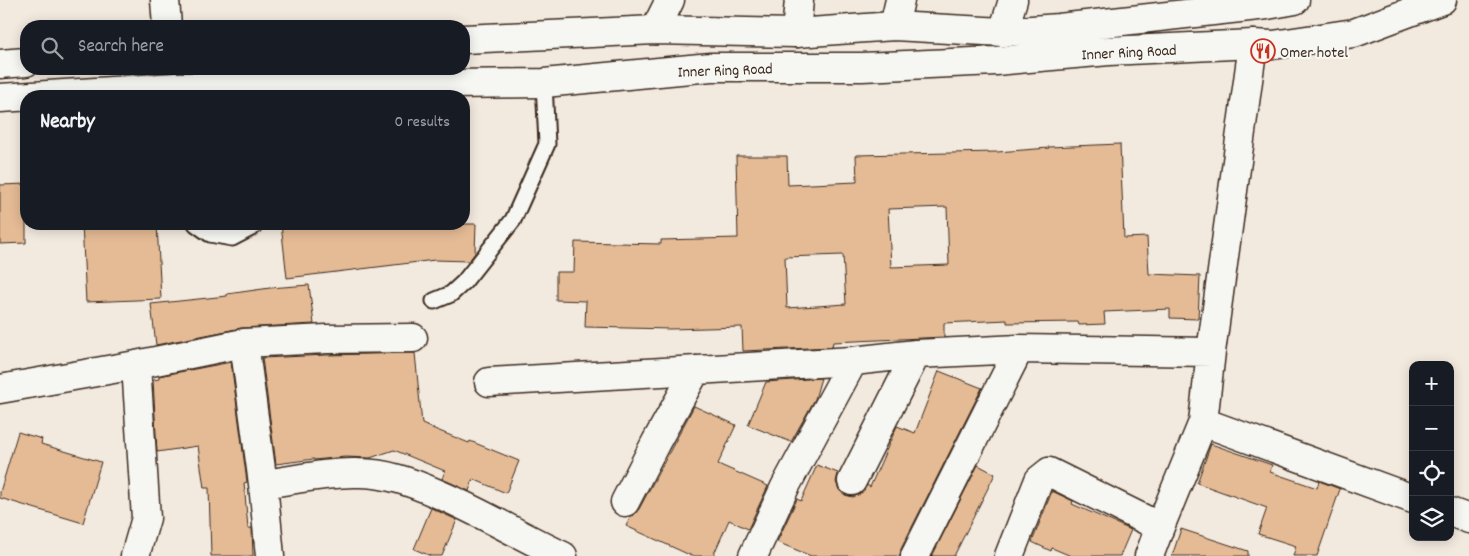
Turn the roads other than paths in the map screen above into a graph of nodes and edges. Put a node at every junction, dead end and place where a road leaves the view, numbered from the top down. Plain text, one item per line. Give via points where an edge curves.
1 (165, 0) edge
2 (670, 0) edge
3 (799, 0) edge
4 (900, 0) edge
5 (1012, 0) edge
6 (1295, 0) edge
7 (1442, 0) edge
8 (1265, 3) edge
9 (167, 20) edge
10 (894, 26) junction
11 (655, 30) junction
12 (1003, 32) junction
13 (796, 33) junction
14 (470, 39) edge
15 (1253, 44) junction
16 (20, 62) edge
17 (0, 64) edge
18 (544, 83) junction
19 (175, 84) edge
20 (100, 90) edge
21 (247, 90) edge
22 (295, 90) edge
23 (20, 96) edge
24 (0, 98) edge
25 (204, 230) edge
26 (247, 230) edge
27 (434, 301) dead end
28 (414, 338) dead end
29 (244, 343) junction
30 (1019, 350) junction
31 (1211, 352) junction
32 (916, 354) junction
33 (853, 360) junction
34 (136, 365) junction
35 (696, 370) junction
36 (489, 382) dead end
37 (0, 389) edge
38 (1203, 422) junction
39 (852, 481) dead end
40 (263, 484) junction
41 (1409, 498) edge
42 (625, 502) dead end
43 (1454, 513) edge
44 (1469, 519) edge
45 (1160, 527) junction
46 (551, 554) edge
47 (135, 556) edge
48 (270, 556) edge
49 (753, 556) edge
50 (915, 556) edge
51 (1009, 556) edge
52 (1149, 556) edge

1 - 9 main road
2 - 11 main road
3 - 13 main road
4 - 10 main road
5 - 12 main road
6 - 8 main road, Inner Ring Road
7 - 15 main road, Inner Ring Road via 1354,33 1273,45
8 - 12 main road, Inner Ring Road
10 - 12 main road, Inner Ring Road
10 - 13 main road, Inner Ring Road
11 - 13 main road, Inner Ring Road
11 - 14 main road, Inner Ring Road
15 - 18 main road, Inner Ring Road via 862,67 711,67
15 - 31 main road
16 - 17 main road
18 - 22 main road, Inner Ring Road
18 - 27 lane via 547,144 514,220 464,282 451,294
19 - 20 main road, Inner Ring Road
19 - 21 main road, Inner Ring Road
23 - 24 main road, Inner Ring Road
25 - 26 lane via 232,238
28 - 29 main road
29 - 34 main road
29 - 40 main road
30 - 31 main road
30 - 32 main road
30 - 50 main road
31 - 38 main road
32 - 33 main road
32 - 39 main road
33 - 35 main road
33 - 49 main road via 785,487
34 - 37 main road
34 - 47 main road via 146,518
35 - 36 main road
35 - 42 main road
38 - 41 main road
38 - 45 main road
40 - 46 main road via 329,474 385,475 459,502
40 - 48 main road
43 - 44 main road
45 - 51 main road via 1049,472 1039,480
45 - 52 main road

